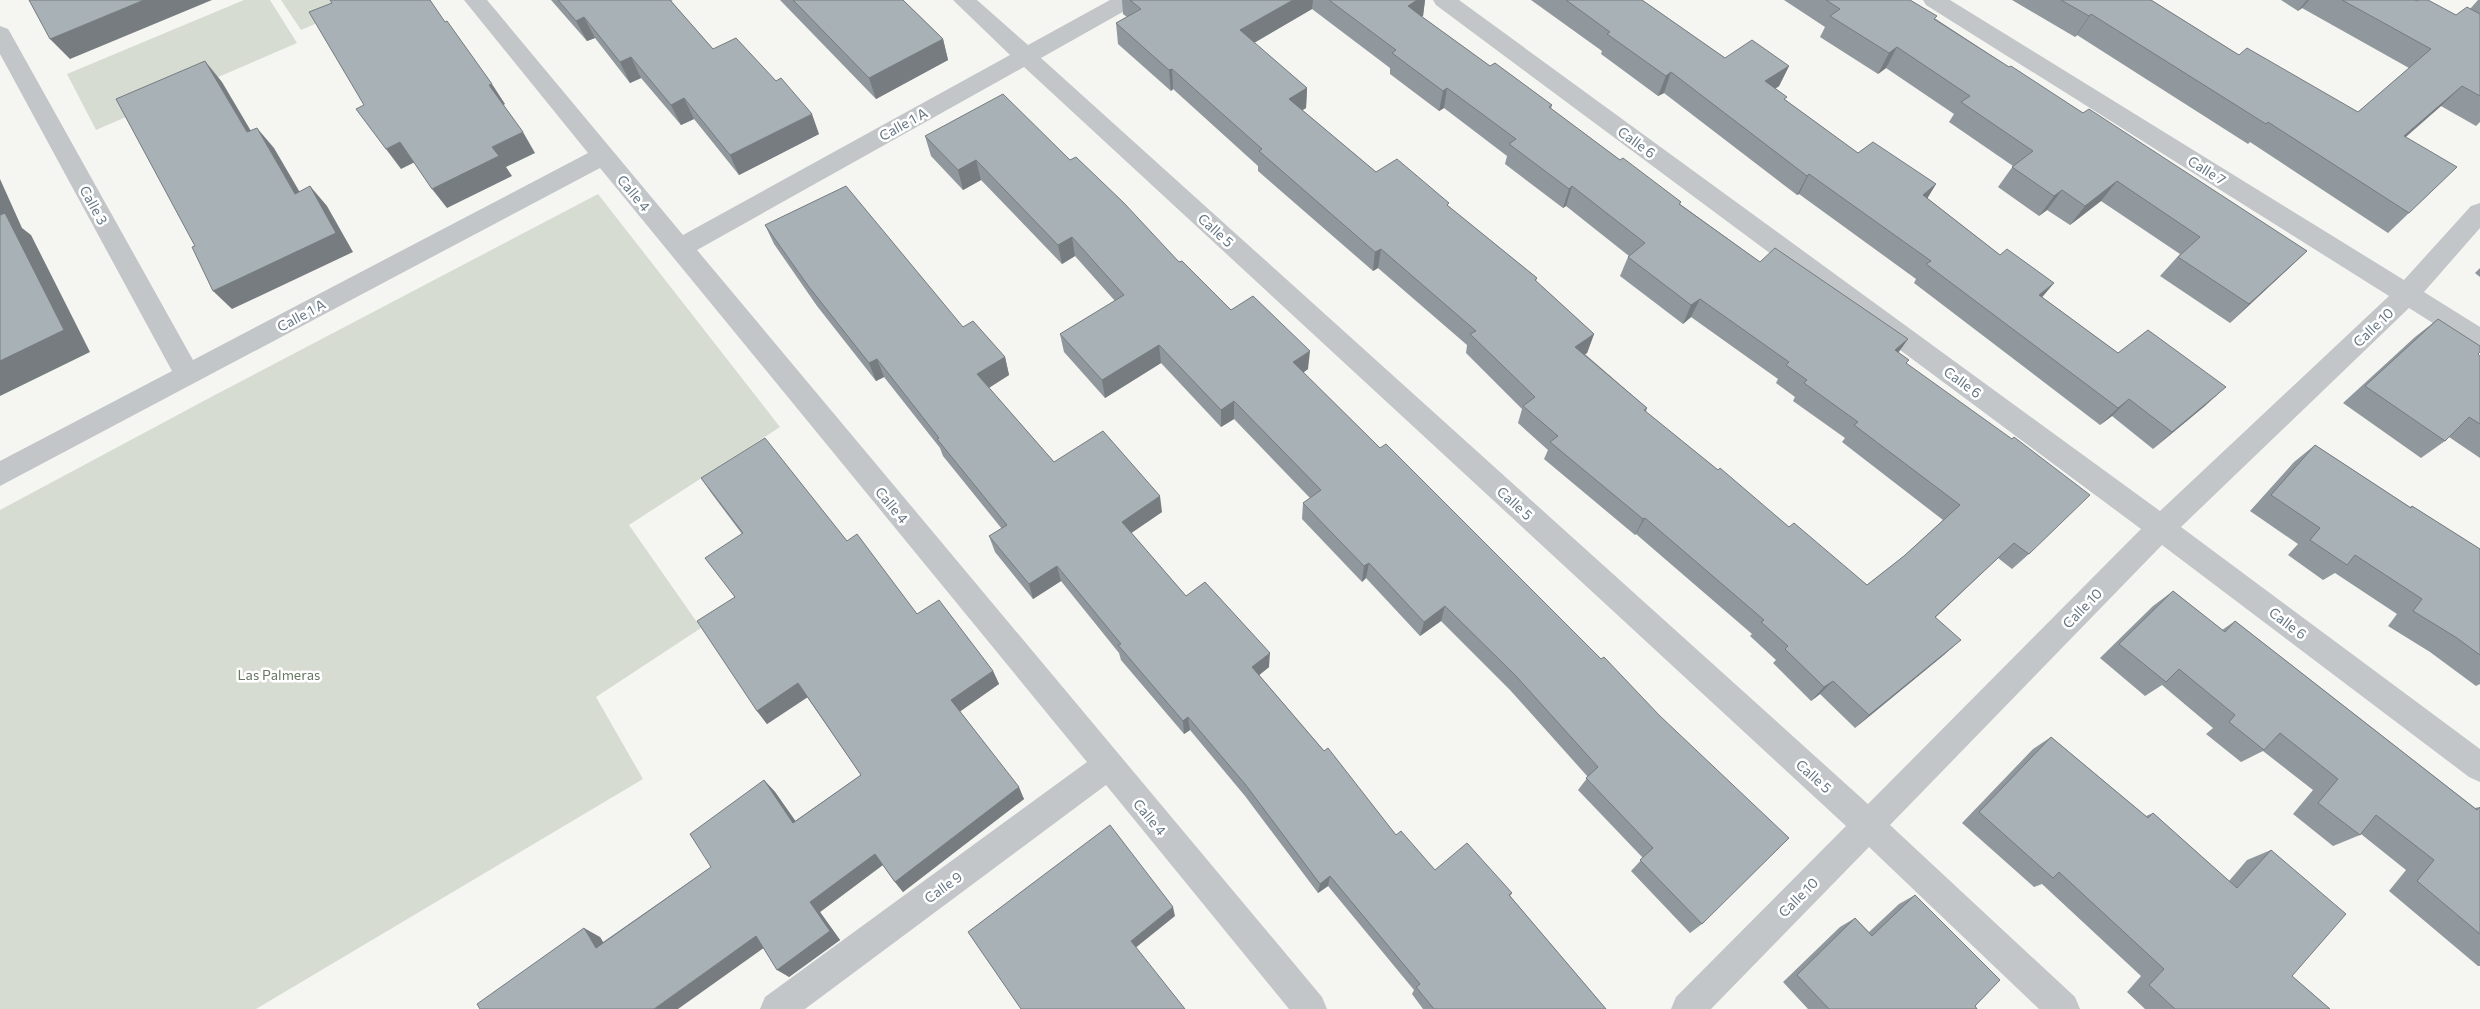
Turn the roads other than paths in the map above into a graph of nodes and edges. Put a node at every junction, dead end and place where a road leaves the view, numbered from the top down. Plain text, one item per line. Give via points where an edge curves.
1 (475, 0) edge
2 (964, 0) edge
3 (1127, 0) edge
4 (1444, 0) edge
5 (1934, 0) edge
6 (0, 34) edge
7 (1025, 56) junction
8 (603, 156) junction
9 (2480, 212) edge
10 (680, 248) junction
11 (2407, 294) junction
12 (2480, 340) edge
13 (188, 375) junction
14 (0, 474) edge
15 (2161, 528) junction
16 (1108, 765) junction
17 (2480, 767) edge
18 (1869, 826) junction
19 (777, 1009) edge
20 (1310, 1009) edge
21 (1688, 1009) edge
22 (2063, 1009) edge

1 - 8 street, Calle 4
2 - 7 street, Calle 5
3 - 7 street, Calle 1 A
4 - 15 street, Calle 6
5 - 11 street, Calle 7
6 - 13 street, Calle 3
7 - 10 street, Calle 1 A
7 - 18 street, Calle 5
8 - 10 street, Calle 4
8 - 13 street, Calle 1 A
9 - 11 street, Calle 10
10 - 16 street, Calle 4
11 - 12 street, Calle 7
11 - 15 street, Calle 10
13 - 14 street, Calle 1 A
15 - 17 street, Calle 6
15 - 18 street, Calle 10
16 - 19 street, Calle 9
16 - 20 street, Calle 4
18 - 21 street, Calle 10
18 - 22 street, Calle 5

